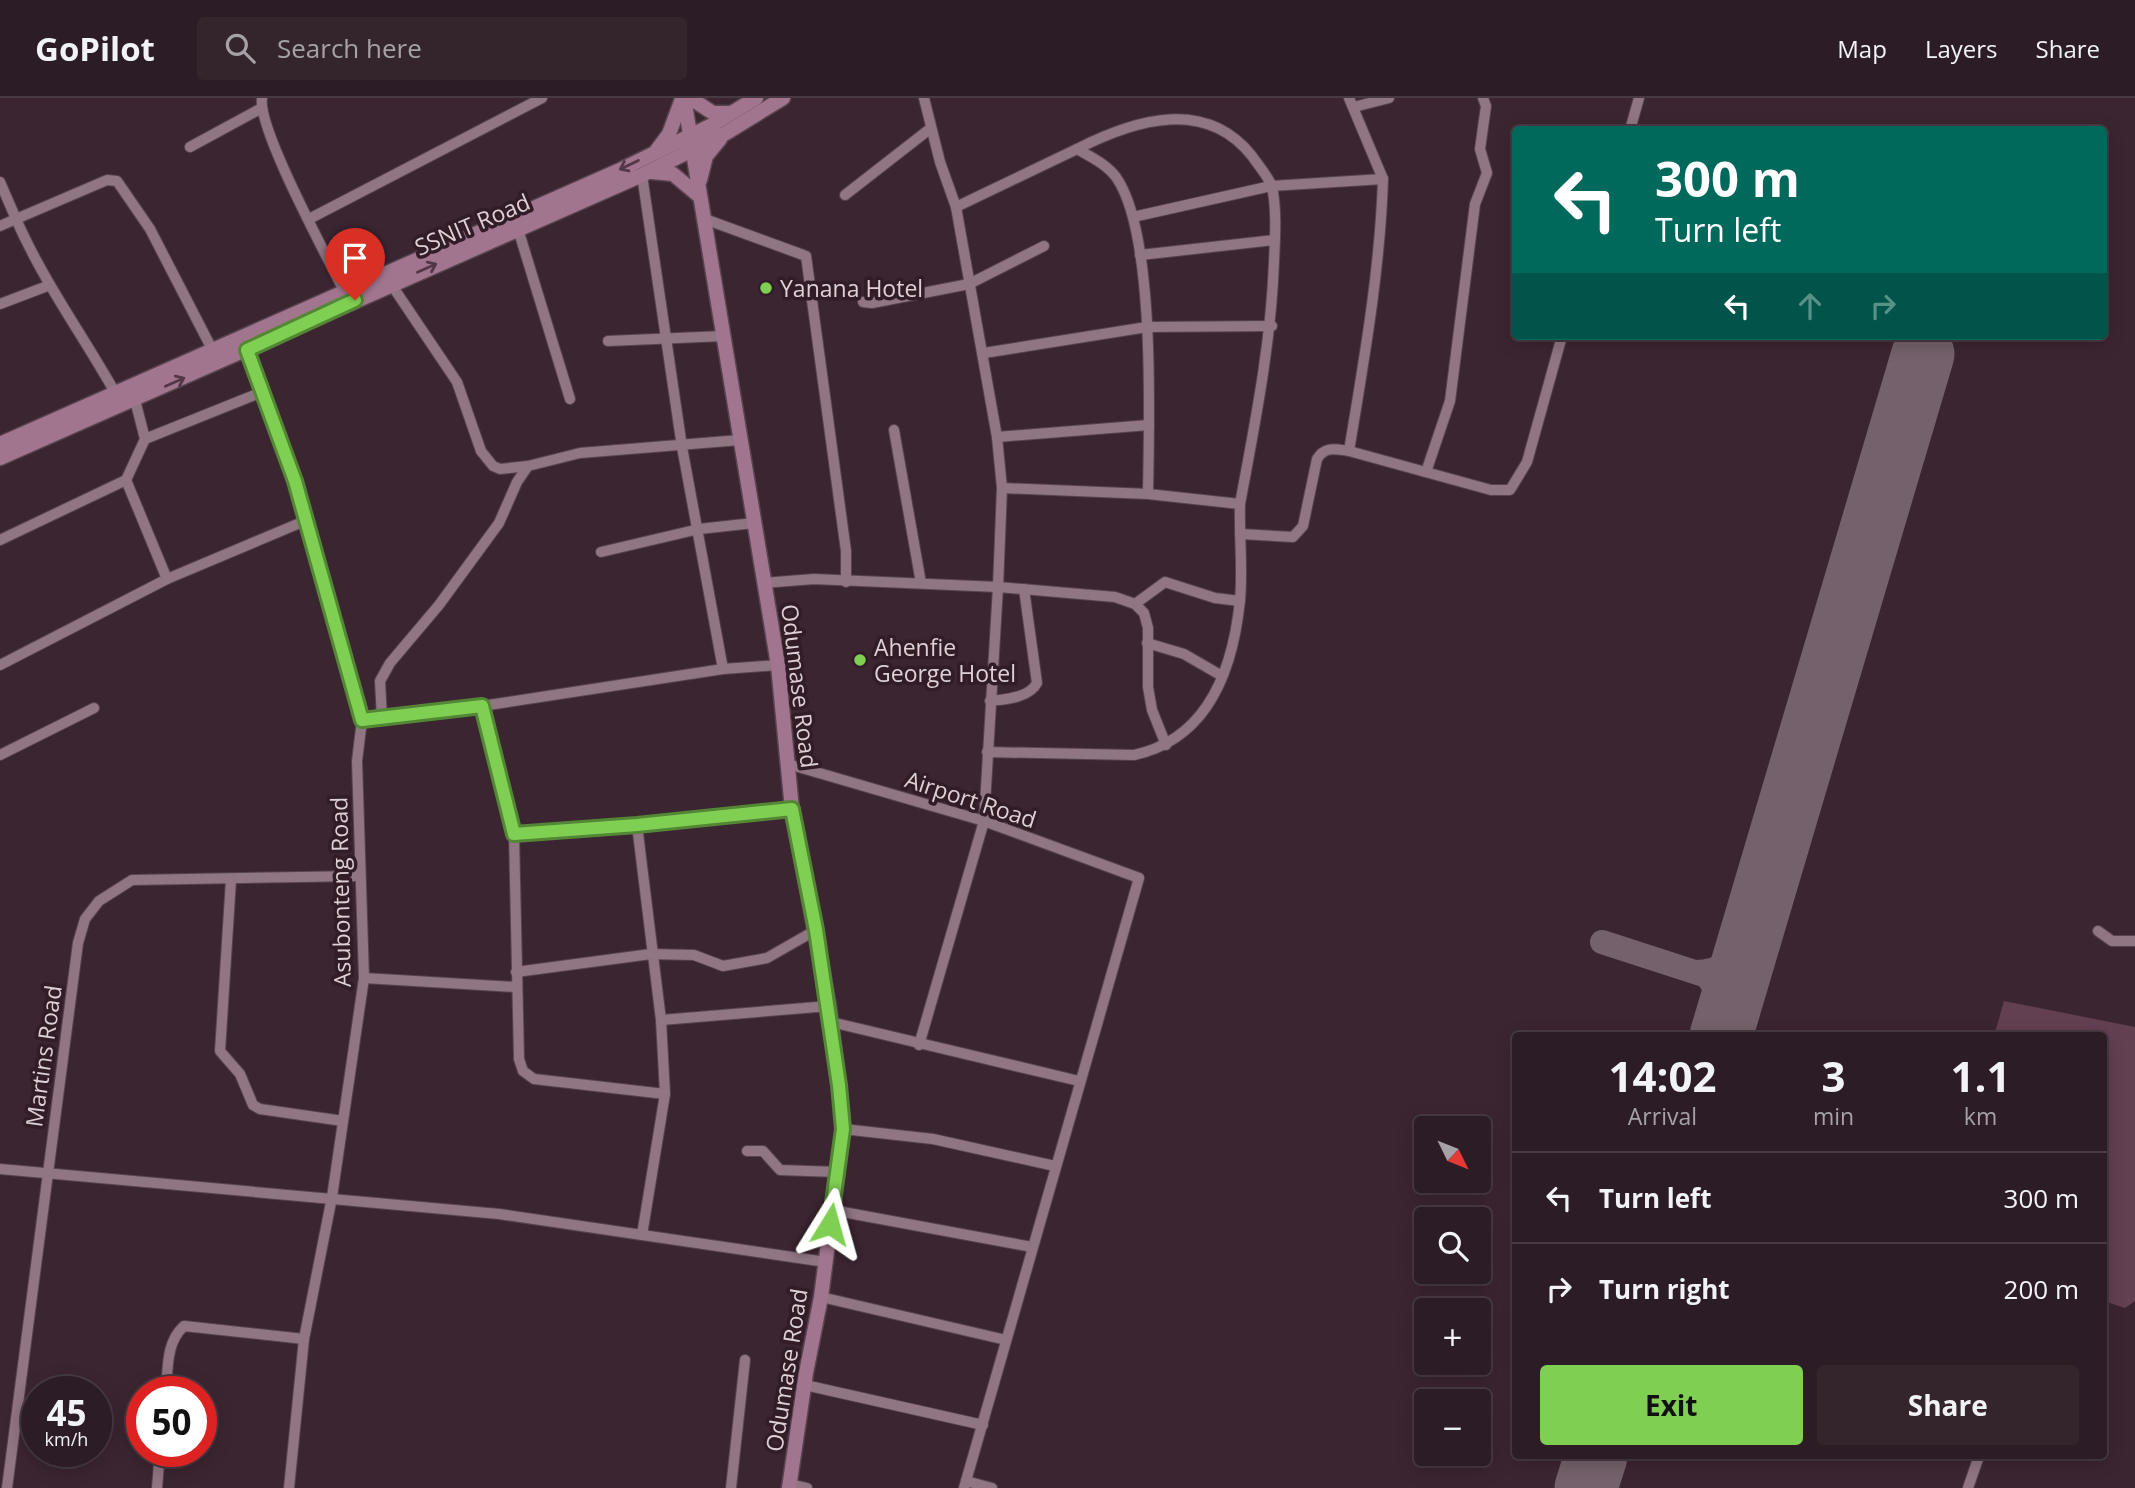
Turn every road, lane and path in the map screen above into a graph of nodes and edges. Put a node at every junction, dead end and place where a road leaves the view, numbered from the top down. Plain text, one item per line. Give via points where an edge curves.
1 (262, 98) edge
2 (542, 98) edge
3 (683, 98) edge
4 (690, 98) edge
5 (756, 98) edge
6 (783, 98) edge
7 (924, 98) edge
8 (1389, 98) edge
9 (1483, 98) edge
10 (1639, 98) edge
11 (1351, 102) edge
12 (260, 109) junction
13 (734, 113) junction
14 (1631, 126) edge
15 (931, 128) junction
16 (726, 133) junction
17 (692, 142) junction
18 (190, 147) dead end
19 (1077, 149) junction
20 (656, 152) junction
21 (645, 174) junction
22 (1383, 179) junction
23 (0, 181) edge
24 (1272, 186) junction
25 (698, 195) junction
26 (845, 195) dead end
27 (956, 207) junction
28 (1133, 217) junction
29 (702, 218) junction
30 (16, 219) junction
31 (309, 219) junction
32 (0, 226) edge
33 (519, 229) junction
34 (1275, 240) junction
35 (1044, 246) dead end
36 (1140, 255) junction
37 (391, 284) junction
38 (50, 285) junction
39 (969, 285) junction
40 (344, 291) junction
41 (863, 302) dead end
42 (0, 304) edge
43 (1272, 326) junction
44 (1147, 327) junction
45 (724, 336) junction
46 (665, 340) junction
47 (1561, 340) edge
48 (608, 341) dead end
49 (247, 350) junction
50 (213, 351) junction
51 (984, 353) junction
52 (262, 392) junction
53 (570, 399) dead end
54 (125, 400) junction
55 (67, 423) junction
56 (1149, 425) junction
57 (894, 430) dead end
58 (997, 437) junction
59 (145, 439) junction
60 (740, 440) junction
61 (0, 444) edge
62 (682, 447) junction
63 (1349, 451) junction
64 (0, 458) edge
65 (528, 466) junction
66 (1426, 472) junction
67 (126, 480) junction
68 (1002, 488) junction
69 (1148, 494) junction
70 (1240, 504) junction
71 (307, 520) junction
72 (754, 523) junction
73 (699, 529) junction
74 (1240, 534) junction
75 (0, 540) edge
76 (601, 552) dead end
77 (167, 579) junction
78 (846, 582) junction
79 (763, 583) junction
80 (921, 583) junction
81 (999, 587) junction
82 (1024, 589) junction
83 (1240, 601) junction
84 (1135, 604) junction
85 (1147, 643) junction
86 (0, 665) edge
87 (778, 665) junction
88 (723, 669) junction
89 (1222, 676) junction
90 (990, 701) junction
91 (482, 706) junction
92 (94, 708) dead end
93 (382, 719) junction
94 (362, 720) junction
95 (1166, 745) junction
96 (987, 752) junction
97 (0, 755) edge
98 (788, 764) junction
99 (792, 809) junction
100 (984, 821) junction
101 (637, 825) junction
102 (514, 834) junction
103 (360, 876) junction
104 (231, 880) junction
105 (816, 930) junction
106 (2098, 931) dead end
107 (2135, 941) edge
108 (651, 954) junction
109 (516, 972) junction
110 (364, 978) junction
111 (516, 987) junction
112 (829, 1006) junction
113 (661, 1020) junction
114 (831, 1022) junction
115 (919, 1045) junction
116 (1079, 1081) junction
117 (665, 1094) junction
118 (343, 1121) junction
119 (843, 1129) junction
120 (747, 1151) dead end
121 (1055, 1166) junction
122 (0, 1169) edge
123 (47, 1171) junction
124 (837, 1172) junction
125 (332, 1197) junction
126 (832, 1210) junction
127 (642, 1235) junction
128 (1032, 1247) junction
129 (826, 1262) junction
130 (821, 1297) junction
131 (304, 1339) junction
132 (1006, 1340) junction
133 (744, 1360) dead end
134 (167, 1376) edge
135 (805, 1385) junction
136 (983, 1425) junction
137 (1978, 1459) edge
138 (158, 1467) edge
139 (965, 1485) edge
140 (790, 1486) edge
141 (7, 1488) edge
142 (156, 1488) edge
143 (289, 1488) edge
144 (731, 1488) edge
145 (807, 1488) edge
146 (992, 1488) edge
147 (1968, 1488) edge

1 - 12 street
2 - 31 street
3 - 17 main road, Odumase Road
3 - 20 main road via 669,134
4 - 13 main road via 713,113
5 - 13 main road
6 - 16 main road
7 - 15 street
8 - 11 street
9 - 66 street via 1480,149 1487,173 1475,204 1450,401
10 - 14 street
11 - 22 street
12 - 18 street
12 - 31 street
13 - 17 main road
15 - 26 street
15 - 27 street
16 - 17 main road
16 - 25 main road via 706,156
17 - 20 main road, SSNIT Road
17 - 21 main road, SSNIT Road
17 - 25 main road, Odumase Road
19 - 24 street via 1127,123 1187,113 1203,116 1242,142
19 - 27 street
19 - 28 street via 1111,171
20 -> 40 main road, SSNIT Road
21 - 25 main road via 673,174
21 - 33 main road, SSNIT Road
21 - 46 street
22 - 24 street
22 - 63 street via 1372,316
23 - 30 street
24 - 28 street
24 - 34 street
25 - 29 main road, Odumase Road
27 - 39 street
28 - 36 street
29 - 45 main road, Odumase Road
29 - 78 street via 806,257 846,551
30 - 32 street
30 - 38 street
30 - 50 street via 107,180 117,181 150,229
31 - 40 street
37 -> 33 main road, SSNIT Road
33 - 53 street
34 - 36 street
34 - 43 street
35 - 39 street
36 - 44 street
37 - 49 main road, SSNIT Road
37 - 65 street via 457,382 486,460 500,469
38 - 42 street
38 - 54 street
39 - 41 street
39 - 51 street
40 - 50 main road, SSNIT Road
43 - 44 street
43 - 70 street
44 - 51 street
44 - 56 street
45 - 46 street
45 - 60 main road, Odumase Road
46 - 48 street
46 - 62 street
47 - 66 street via 1527,462 1510,490 1491,490
49 - 52 street, Asubonteng Road
54 -> 49 main road, SSNIT Road
50 - 54 main road, SSNIT Road
51 - 58 street
52 - 59 street
52 - 71 street, Asubonteng Road
54 - 55 main road, SSNIT Road
54 - 59 street
55 - 61 main road, SSNIT Road
55 - 64 main road, SSNIT Road
56 - 58 street
56 - 69 street
57 - 80 street
58 - 68 street
59 - 67 street
60 - 62 street via 710,440
60 - 72 main road, Odumase Road
62 - 65 street via 580,453
62 - 73 street
63 - 66 street
63 - 74 street via 1328,449 1317,459 1303,526 1293,537
65 - 93 street via 499,523 390,663 380,681
67 - 75 street
67 - 77 street
68 - 69 street
68 - 81 street
69 - 70 street
70 - 74 street
71 - 77 street
71 - 94 street, Asubonteng Road
72 - 73 street
72 - 79 main road, Odumase Road
73 - 76 street
73 - 88 street
74 - 83 street
77 - 86 street
78 - 79 street via 804,579
78 - 80 street
79 - 87 main road, Odumase Road
80 - 81 street
81 - 82 street
81 - 90 street
82 - 84 street via 1115,597
82 - 90 street via 1037,683 1014,698
83 - 84 street via 1165,582
83 - 89 street
84 - 85 street via 1144,613
85 - 89 street via 1184,654
85 - 95 street via 1145,670 1152,710
87 - 88 street
87 - 98 main road, Odumase Road
88 - 91 street
89 - 95 street via 1198,719
90 - 96 street
91 - 93 street
91 - 102 street
92 - 97 street
93 - 94 street
94 - 103 street, Asubonteng Road
95 - 96 street via 1134,755
96 - 100 street
98 - 99 main road, Odumase Road
98 - 100 street, Airport Road
99 - 101 street
99 - 105 main road, Odumase Road
100 - 115 street
100 - 116 street, Airport Road via 1139,878
101 - 102 street
101 - 108 street
102 - 109 street
103 - 104 street, Martins Road
103 - 110 street, Asubonteng Road
104 - 118 street via 220,1051 260,1109
104 - 123 street, Martins Road via 132,880 99,901 85,919
105 - 108 street via 767,958 723,966 694,955
105 - 112 main road, Odumase Road
106 - 107 street via 2112,941
108 - 109 street
108 - 113 street
109 - 111 street
110 - 111 street
110 - 118 street, Asubonteng Road
111 - 117 street via 519,1059 523,1071 534,1079
112 - 113 street
112 - 114 main road, Odumase Road
113 - 117 street
114 - 115 street
114 - 119 main road, Odumase Road
115 - 116 street
116 - 121 street
117 - 127 street
118 - 125 street, Asubonteng Road
119 - 121 street via 933,1139
119 - 124 main road, Odumase Road
120 - 124 street via 763,1151 780,1170
121 - 128 street
122 - 123 street
123 - 125 street
123 - 141 street, Martins Road
124 - 126 main road, Odumase Road
125 - 127 street
125 - 131 street, Asubonteng Road
126 - 128 street
126 - 129 main road, Odumase Road
127 - 129 street
128 - 132 street
129 - 130 main road, Odumase Road
130 - 132 street
130 - 135 main road, Odumase Road
131 - 134 street via 184,1326 174,1335
131 - 143 street, Asubonteng Road
132 - 136 street
133 - 144 street
135 - 136 street
135 - 140 main road, Odumase Road
136 - 139 street
137 - 147 street
138 - 142 street
139 - 146 street
140 - 145 street

